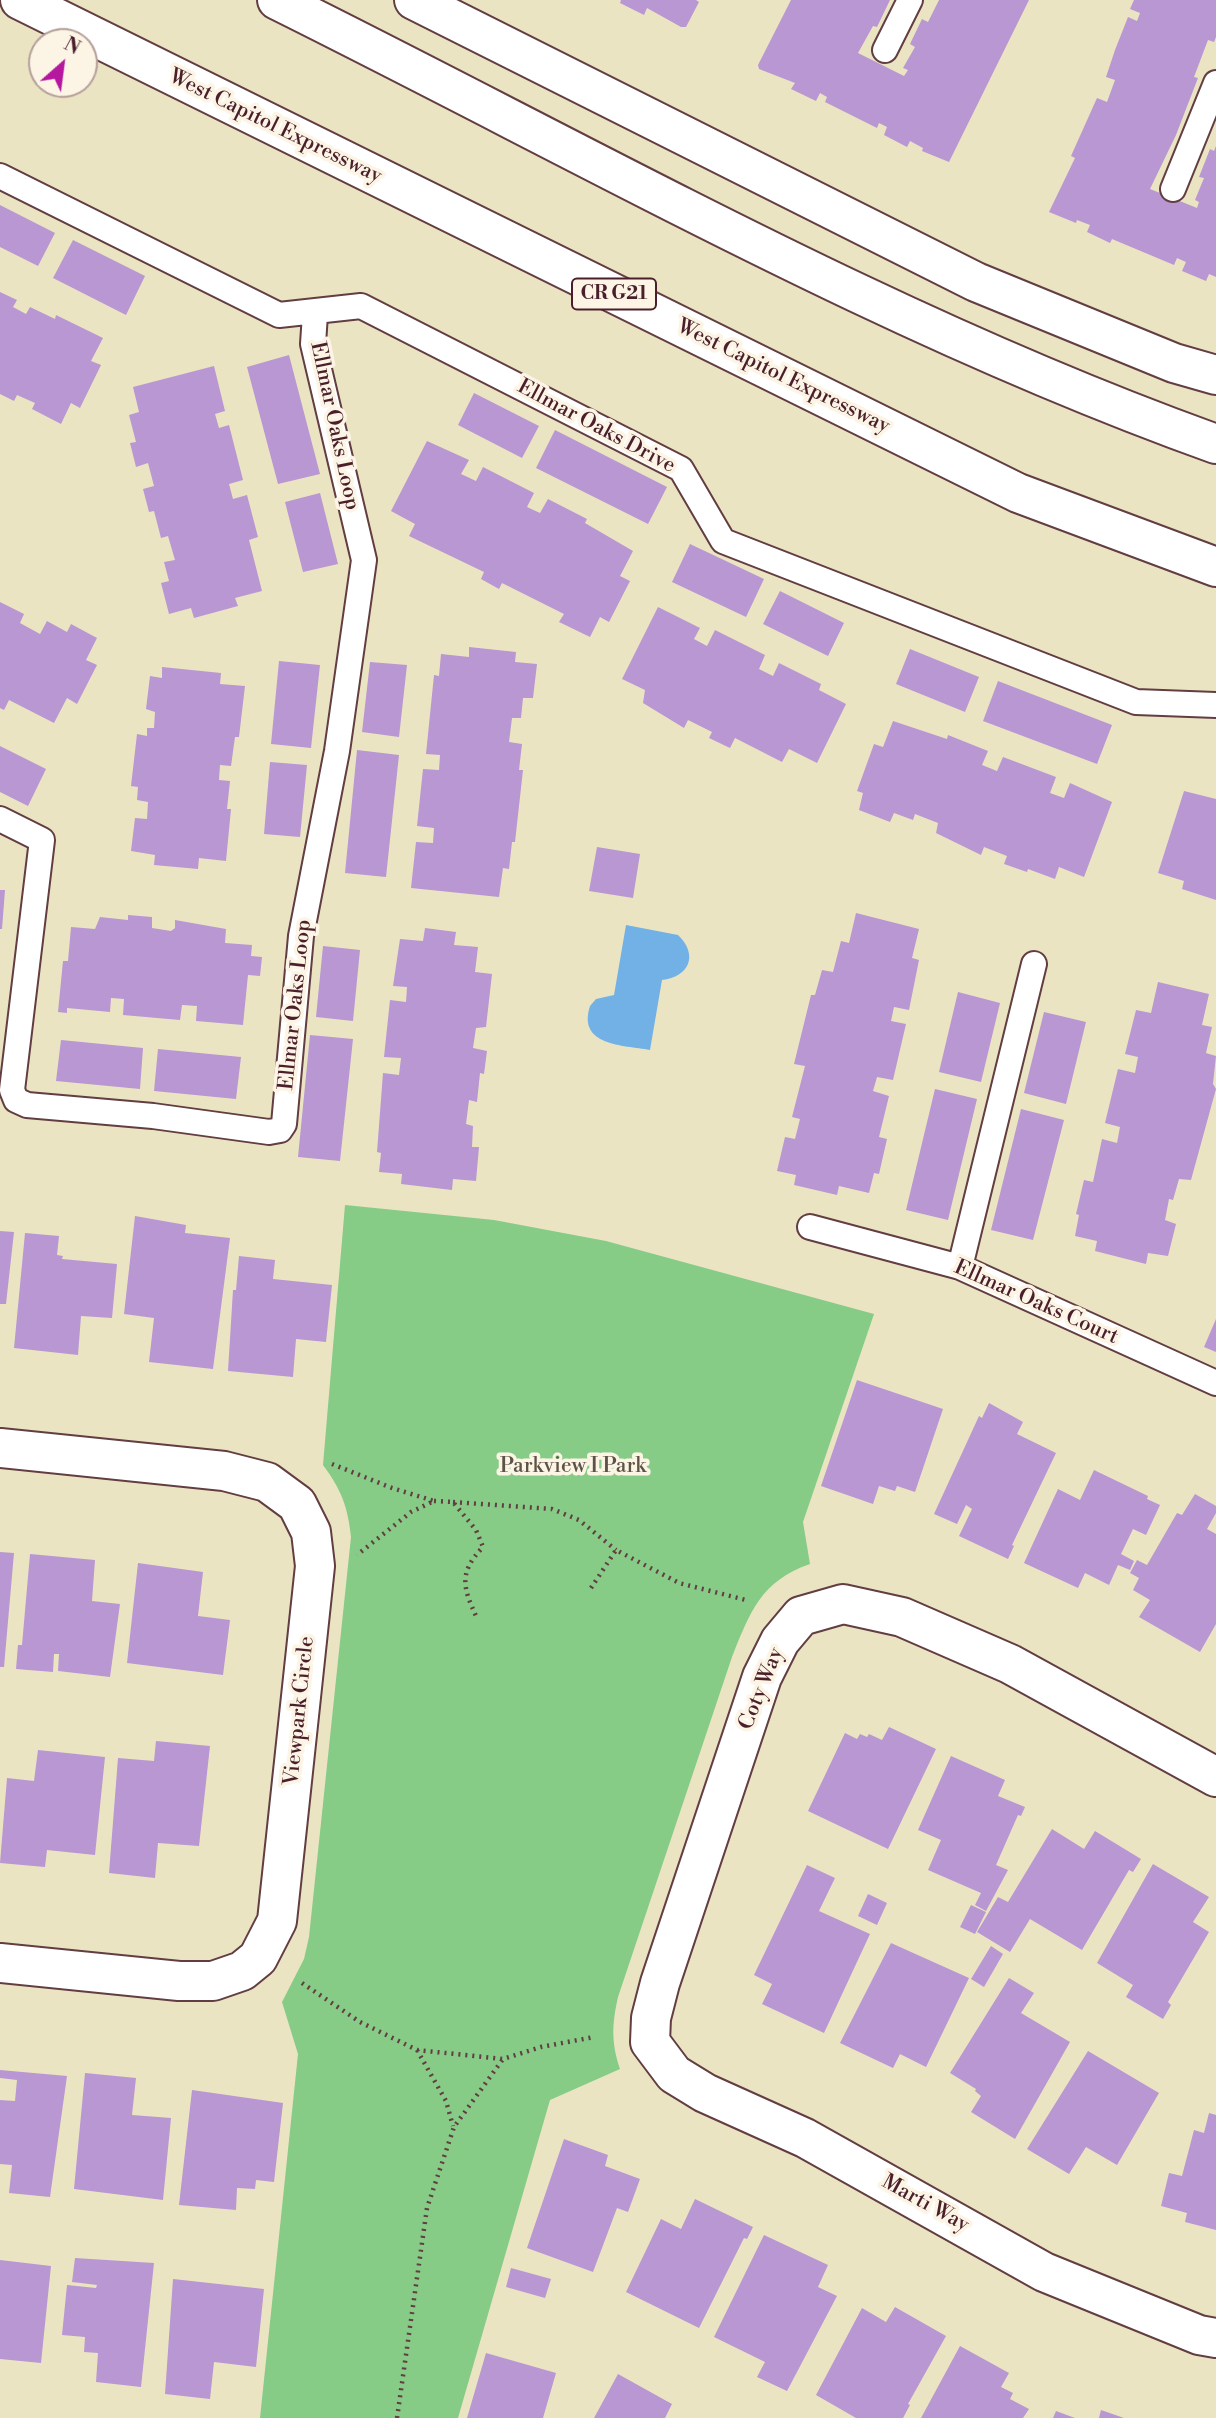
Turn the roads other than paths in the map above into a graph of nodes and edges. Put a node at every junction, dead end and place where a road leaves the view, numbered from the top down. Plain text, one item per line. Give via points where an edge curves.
1 (20, 0) edge
2 (277, 0) edge
3 (414, 0) edge
4 (910, 0) edge
5 (885, 50) dead end
6 (1216, 83) edge
7 (0, 176) edge
8 (1173, 189) dead end
9 (315, 314) junction
10 (1216, 375) edge
11 (1216, 444) edge
12 (1216, 567) edge
13 (1216, 705) edge
14 (0, 818) edge
15 (1034, 964) dead end
16 (810, 1227) dead end
17 (960, 1267) junction
18 (1216, 1383) edge
19 (0, 1448) edge
20 (1216, 1777) edge
21 (0, 1963) edge
22 (650, 2042) joint
23 (1216, 2338) edge

1 - 12 main road, West Capitol Expressway / CR G21 via 1018,493
2 - 11 main road via 761,247 961,343 1123,411
3 - 10 main road via 976,282 1174,363
4 - 5 lane
6 - 8 lane
7 - 9 lane, Ellmar Oaks Drive via 279,316
9 - 13 lane, Ellmar Oaks Drive via 361,306 681,469 723,541 1136,702
9 - 14 lane, Ellmar Oaks Loop via 313,344 364,560 337,751 301,936 280,1130 27,1105 16,1100 12,1090 42,840
15 - 17 lane
16 - 17 lane, Ellmar Oaks Court
17 - 18 lane, Ellmar Oaks Court
19 - 21 main road, Viewpark Circle via 224,1471 267,1482 297,1504 312,1532 315,1566 278,1909 258,1958 242,1971 213,1981
20 - 22 main road, Coty Way via 1010,1664 902,1617 844,1604 801,1616 780,1641 762,1677 660,1983
22 - 23 main road, Marti Way via 674,2074 705,2093 805,2138 1044,2272

